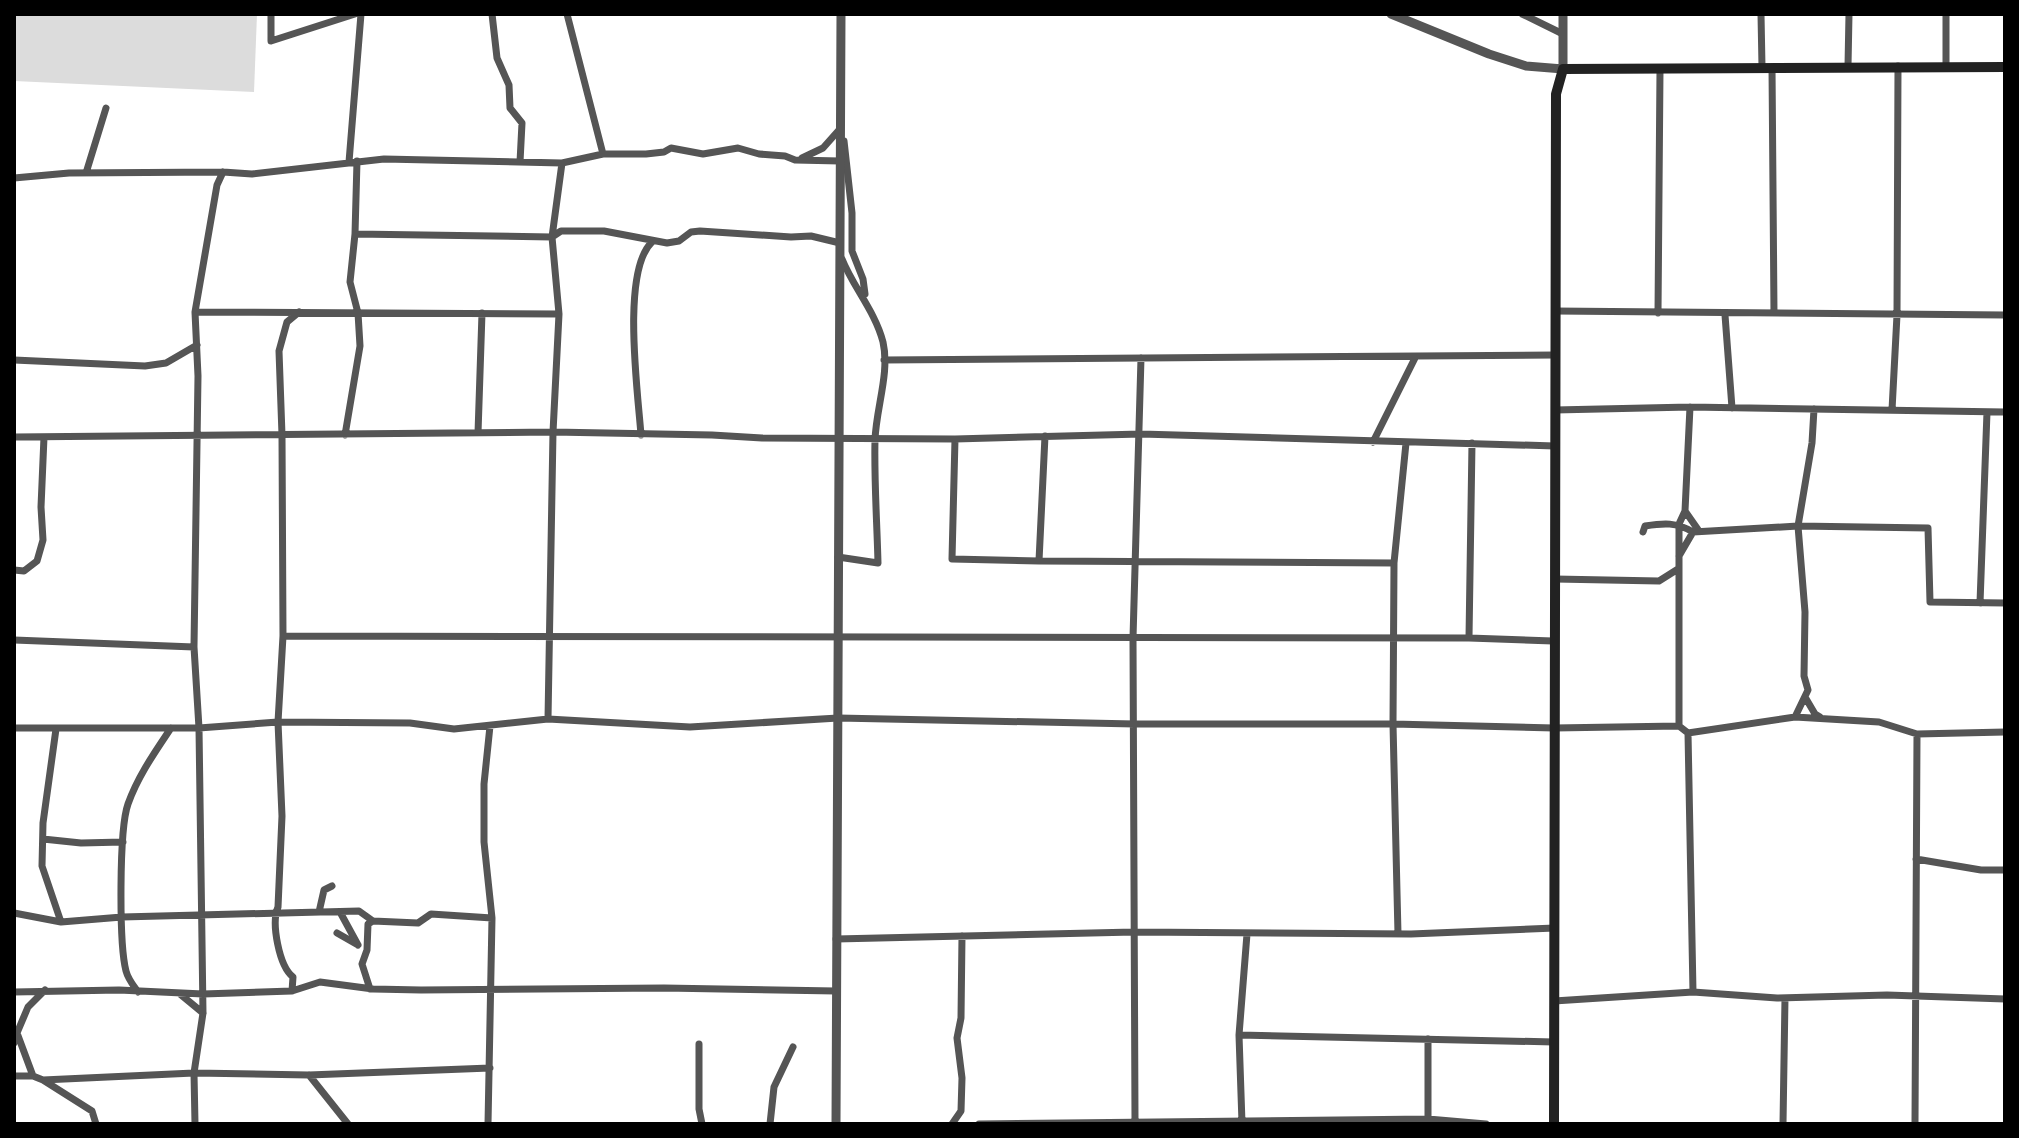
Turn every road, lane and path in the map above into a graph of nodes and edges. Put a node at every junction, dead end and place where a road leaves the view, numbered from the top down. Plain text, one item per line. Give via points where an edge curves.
1 (271, 14) edge
2 (358, 14) edge
3 (492, 14) edge
4 (841, 14) edge
5 (1391, 14) edge
6 (1522, 14) edge
7 (1563, 14) edge
8 (1761, 14) edge
9 (1849, 14) edge
10 (1946, 14) edge
11 (568, 15) edge
12 (1563, 34) junction
13 (1848, 66) junction
14 (1898, 66) junction
15 (1946, 66) junction
16 (1767, 67) junction
17 (2005, 67) edge
18 (1563, 69) junction
19 (1660, 70) junction
20 (106, 108) dead end
21 (841, 123) junction
22 (603, 154) junction
23 (795, 160) junction
24 (840, 161) junction
25 (353, 162) junction
26 (520, 162) junction
27 (562, 163) junction
28 (223, 172) junction
29 (86, 173) junction
30 (14, 178) edge
31 (355, 234) junction
32 (552, 237) junction
33 (840, 241) junction
34 (652, 242) junction
35 (866, 300) junction
36 (1555, 311) junction
37 (195, 312) junction
38 (270, 312) junction
39 (299, 312) junction
40 (358, 313) junction
41 (482, 313) junction
42 (1658, 313) junction
43 (1774, 313) junction
44 (559, 314) junction
45 (1725, 315) junction
46 (1897, 315) junction
47 (2005, 315) edge
48 (282, 336) junction
49 (197, 345) junction
50 (1555, 355) junction
51 (1141, 358) junction
52 (1415, 358) junction
53 (14, 360) edge
54 (884, 360) junction
55 (1690, 407) junction
56 (1732, 408) junction
57 (1814, 409) junction
58 (1555, 410) junction
59 (1892, 410) junction
60 (1987, 412) junction
61 (2005, 412) edge
62 (553, 432) junction
63 (478, 433) junction
64 (1141, 434) junction
65 (282, 435) junction
66 (345, 435) junction
67 (641, 435) junction
68 (197, 436) junction
69 (1045, 436) junction
70 (14, 437) edge
71 (44, 437) junction
72 (839, 438) junction
73 (875, 439) junction
74 (955, 439) junction
75 (1373, 442) junction
76 (1406, 443) junction
77 (1472, 443) junction
78 (1555, 446) junction
79 (1685, 511) junction
80 (1679, 524) junction
81 (1798, 526) junction
82 (1643, 532) dead end
83 (1696, 532) junction
84 (838, 557) junction
85 (1678, 557) junction
86 (1039, 561) junction
87 (1136, 563) junction
88 (1394, 563) junction
89 (1678, 569) junction
90 (14, 570) edge
91 (1555, 579) junction
92 (1659, 581) junction
93 (1680, 588) junction
94 (1980, 603) junction
95 (2005, 603) edge
96 (283, 636) junction
97 (548, 637) junction
98 (838, 637) junction
99 (1133, 638) junction
100 (1469, 638) junction
101 (1395, 639) junction
102 (14, 640) edge
103 (1553, 641) junction
104 (194, 647) junction
105 (1805, 697) junction
106 (1795, 717) junction
107 (838, 718) junction
108 (548, 719) junction
109 (1822, 719) junction
110 (278, 722) junction
111 (1135, 724) junction
112 (1393, 724) junction
113 (490, 726) junction
114 (1679, 726) junction
115 (14, 728) edge
116 (171, 728) junction
117 (199, 728) junction
118 (1554, 728) junction
119 (56, 729) junction
120 (2005, 732) edge
121 (1688, 733) junction
122 (1917, 734) junction
123 (43, 839) junction
124 (123, 842) junction
125 (1916, 859) junction
126 (2005, 870) edge
127 (332, 886) dead end
128 (319, 912) junction
129 (340, 912) junction
130 (14, 913) edge
131 (275, 913) junction
132 (202, 916) junction
133 (122, 917) junction
134 (492, 918) junction
135 (373, 921) junction
136 (61, 922) junction
137 (1555, 928) junction
138 (1134, 932) junction
139 (337, 933) dead end
140 (1247, 934) junction
141 (1398, 934) junction
142 (962, 936) junction
143 (836, 939) junction
144 (358, 945) junction
145 (367, 950) junction
146 (370, 989) junction
147 (45, 990) junction
148 (292, 991) junction
149 (492, 991) junction
150 (836, 991) junction
151 (14, 992) edge
152 (138, 992) junction
153 (1693, 992) junction
154 (178, 993) junction
155 (203, 994) junction
156 (1915, 995) junction
157 (1785, 998) junction
158 (2005, 999) edge
159 (1554, 1001) junction
160 (203, 1013) junction
161 (17, 1033) junction
162 (1239, 1035) junction
163 (1428, 1039) junction
164 (1554, 1042) junction
165 (14, 1043) edge
166 (699, 1044) dead end
167 (793, 1047) dead end
168 (490, 1068) junction
169 (194, 1073) junction
170 (309, 1075) junction
171 (14, 1076) edge
172 (33, 1076) junction
173 (43, 1080) junction
174 (1428, 1119) junction
175 (1135, 1121) junction
176 (1242, 1123) edge
177 (96, 1124) edge
178 (195, 1124) edge
179 (348, 1124) edge
180 (488, 1124) edge
181 (702, 1124) edge
182 (770, 1124) edge
183 (836, 1124) edge
184 (952, 1124) edge
185 (979, 1124) edge
186 (1486, 1124) edge
187 (1554, 1124) edge
188 (1783, 1124) edge
189 (1915, 1124) edge

1 - 2 street via 271,41
2 - 25 street
3 - 26 street via 510,108 522,123
4 - 21 street
5 - 18 street via 1526,66
6 - 12 street
7 - 12 street
8 - 16 street
9 - 13 street
10 - 15 street
11 - 22 street
12 - 18 street
13 - 14 main road
13 - 16 main road
14 - 15 main road
14 - 46 street
15 - 17 main road
16 - 19 main road
16 - 43 street
18 - 19 main road
18 - 36 main road via 1556,94
19 - 42 street
20 - 29 street
21 - 23 street via 823,148
21 - 24 street
21 - 35 street via 851,242
22 - 23 street via 671,148 713,154 738,148
22 - 27 street
23 - 24 street
24 - 33 street
25 - 26 street
25 - 28 street via 252,174
25 - 31 street
26 - 27 street
27 - 32 street
28 - 29 street
28 - 37 street
29 - 30 street
31 - 32 street
31 - 40 street via 350,282
32 - 34 street via 561,231 604,231
32 - 44 street
33 - 34 street via 700,231 679,241
33 - 35 street via 842,262
33 - 72 street
34 - 67 street via 642,254 633,308
35 - 54 street via 883,342
36 - 42 street
36 - 50 main road
37 - 38 street
37 - 49 street
38 - 39 street
38 - 48 street
39 - 40 street
39 - 48 street via 287,322
40 - 41 street
40 - 66 street via 359,360
41 - 44 street
41 - 63 street
42 - 45 street
43 - 45 street
43 - 46 street
44 - 62 street
45 - 56 street
46 - 47 street
46 - 59 street
48 - 65 street
49 - 53 street via 166,363 145,366
49 - 68 street
50 - 52 street
50 - 58 main road
51 - 52 street
51 - 54 street
51 - 64 street
52 - 75 street
54 - 73 street
55 - 56 street
55 - 58 street
55 - 79 street
56 - 57 street
57 - 59 street
57 - 81 street
58 - 78 main road
59 - 60 street
60 - 61 street
60 - 94 street
62 - 63 street
62 - 67 street
62 - 97 street
63 - 66 street
64 - 69 street
64 - 75 street
64 - 87 street
65 - 66 street
65 - 68 street
65 - 96 street
67 - 72 street
68 - 71 street
68 - 104 street
69 - 74 street
69 - 86 street
70 - 71 street
71 - 90 street via 43,540 37,561 24,571
72 - 73 street
72 - 84 street
73 - 74 street
73 - 84 street via 878,563
74 - 86 street via 952,559
75 - 76 street
76 - 77 street
76 - 88 street
77 - 78 street
77 - 100 street
78 - 91 main road
79 - 80 street
79 - 83 street
80 - 82 street via 1645,526
80 - 83 street
80 - 85 street
81 - 83 street
81 - 94 street via 1928,528 1930,602
81 - 105 street
83 - 85 street
84 - 98 street
85 - 89 street
86 - 87 street
87 - 88 street
87 - 99 street
88 - 101 street
89 - 92 street
89 - 93 street
91 - 92 street
91 - 103 main road
92 - 93 street
93 - 114 street
94 - 95 street
96 - 97 street
96 - 110 street
97 - 98 street
97 - 108 street
98 - 99 street
98 - 107 street
99 - 101 street
99 - 111 street
100 - 101 street
100 - 103 street
101 - 112 street
102 - 104 street
103 - 118 main road
104 - 117 street
105 - 106 street
105 - 109 street
106 - 109 street
106 - 121 street
107 - 108 street via 690,727
107 - 111 street
107 - 143 street
108 - 113 street
109 - 122 street via 1879,722
110 - 113 street
110 - 117 street
110 - 131 street via 282,816
111 - 112 street
111 - 138 street
112 - 118 street
112 - 141 street
113 - 134 street via 484,828
114 - 118 street
114 - 121 street
115 - 119 street
116 - 117 street
116 - 119 street
116 - 124 street via 127,806
117 - 132 street
118 - 137 main road
119 - 123 street
120 - 122 street
121 - 153 street
122 - 125 street
123 - 124 street
123 - 136 street via 42,866
124 - 133 street
125 - 126 street
125 - 156 street
127 - 128 street via 324,890
128 - 129 street
128 - 131 street
129 - 135 street via 359,911
129 - 144 street
130 - 136 street
131 - 132 street
131 - 148 street
132 - 133 street
132 - 155 street
133 - 136 street
133 - 152 street via 126,970
134 - 135 street via 431,914 418,923
134 - 149 street
135 - 145 street via 368,924
137 - 141 street
137 - 159 main road
138 - 140 street
138 - 142 street
138 - 175 street
139 - 144 street
140 - 141 street
140 - 162 street
142 - 143 street
142 - 184 street via 957,1038 961,1111
143 - 150 street
144 - 145 street
145 - 146 street via 362,964
146 - 148 street via 320,982
146 - 149 street
147 - 151 street
147 - 152 street
147 - 161 street via 28,1007
148 - 155 street
149 - 150 street
149 - 168 street
150 - 183 street
152 - 154 street
153 - 157 street
153 - 159 street
154 - 155 street
154 - 160 street
155 - 160 street
156 - 157 street
156 - 158 street
156 - 189 street
157 - 188 street
159 - 164 main road
160 - 169 street
161 - 165 street
161 - 172 street
162 - 163 street
162 - 176 street
163 - 164 street
163 - 174 street
164 - 187 main road
166 - 181 street
167 - 182 street via 774,1087
168 - 170 street
168 - 180 street
169 - 170 street
169 - 173 street
169 - 178 street
170 - 179 street
171 - 172 street
172 - 173 street
173 - 177 street via 92,1111
174 - 176 street
174 - 186 street
175 - 176 street
175 - 185 street

